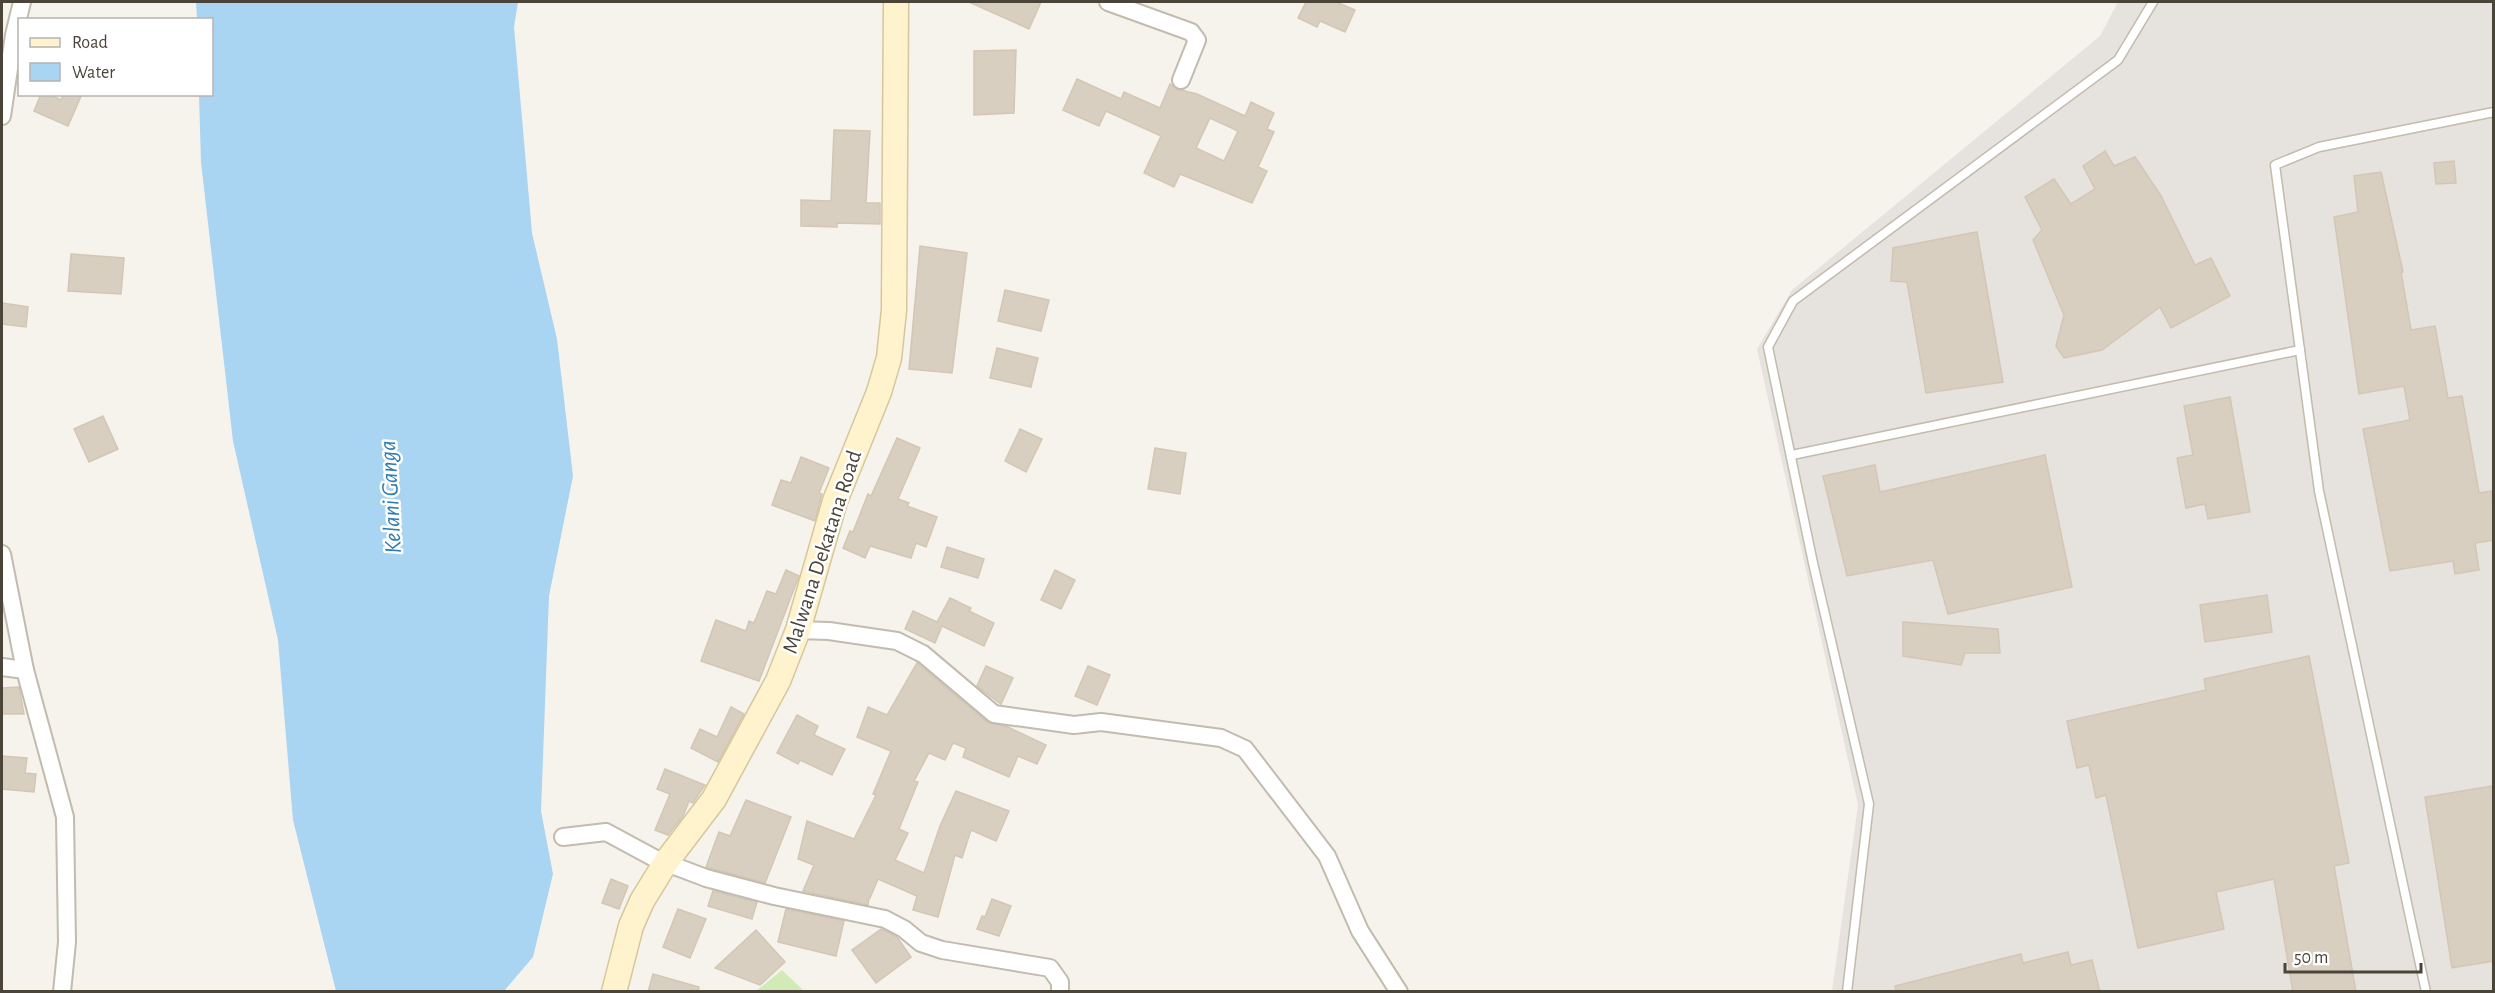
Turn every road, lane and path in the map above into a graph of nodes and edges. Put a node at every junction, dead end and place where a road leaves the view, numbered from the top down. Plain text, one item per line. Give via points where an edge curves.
1 (22, 2) edge
2 (896, 2) edge
3 (1108, 2) edge
4 (2153, 2) edge
5 (18, 18) edge
6 (18, 18) edge
7 (1181, 80) dead end
8 (2493, 112) edge
9 (2, 116) edge
10 (2300, 350) junction
11 (1792, 455) junction
12 (2, 554) edge
13 (798, 630) junction
14 (2, 667) edge
15 (25, 670) junction
16 (563, 837) dead end
17 (666, 862) junction
18 (62, 992) edge
19 (614, 992) edge
20 (1060, 992) edge
21 (1399, 992) edge
22 (1847, 992) edge
23 (2426, 992) edge

1 - 6 street
2 - 13 main road, Malwana Dekatana Road via 894,310 889,357 835,501
3 - 7 street via 1191,32 1197,40
4 - 11 lane via 2118,60 1793,301 1768,347
5 - 9 street
8 - 10 lane via 2319,147 2275,165
10 - 11 lane
10 - 23 lane via 2319,491
11 - 22 lane via 1869,804
12 - 15 street
13 - 17 main road, Malwana Dekatana Road via 759,720 714,799
13 - 21 street via 897,641 923,654 994,714 1074,725 1101,722 1221,738 1245,749 1327,856 1360,931
14 - 15 street
15 - 18 street via 65,817 67,942
16 - 17 street via 606,832
17 - 19 main road, Malwana Dekatana Road via 642,901
17 - 20 street via 706,878 774,896 885,919 921,943 942,950 1050,968 1060,982

